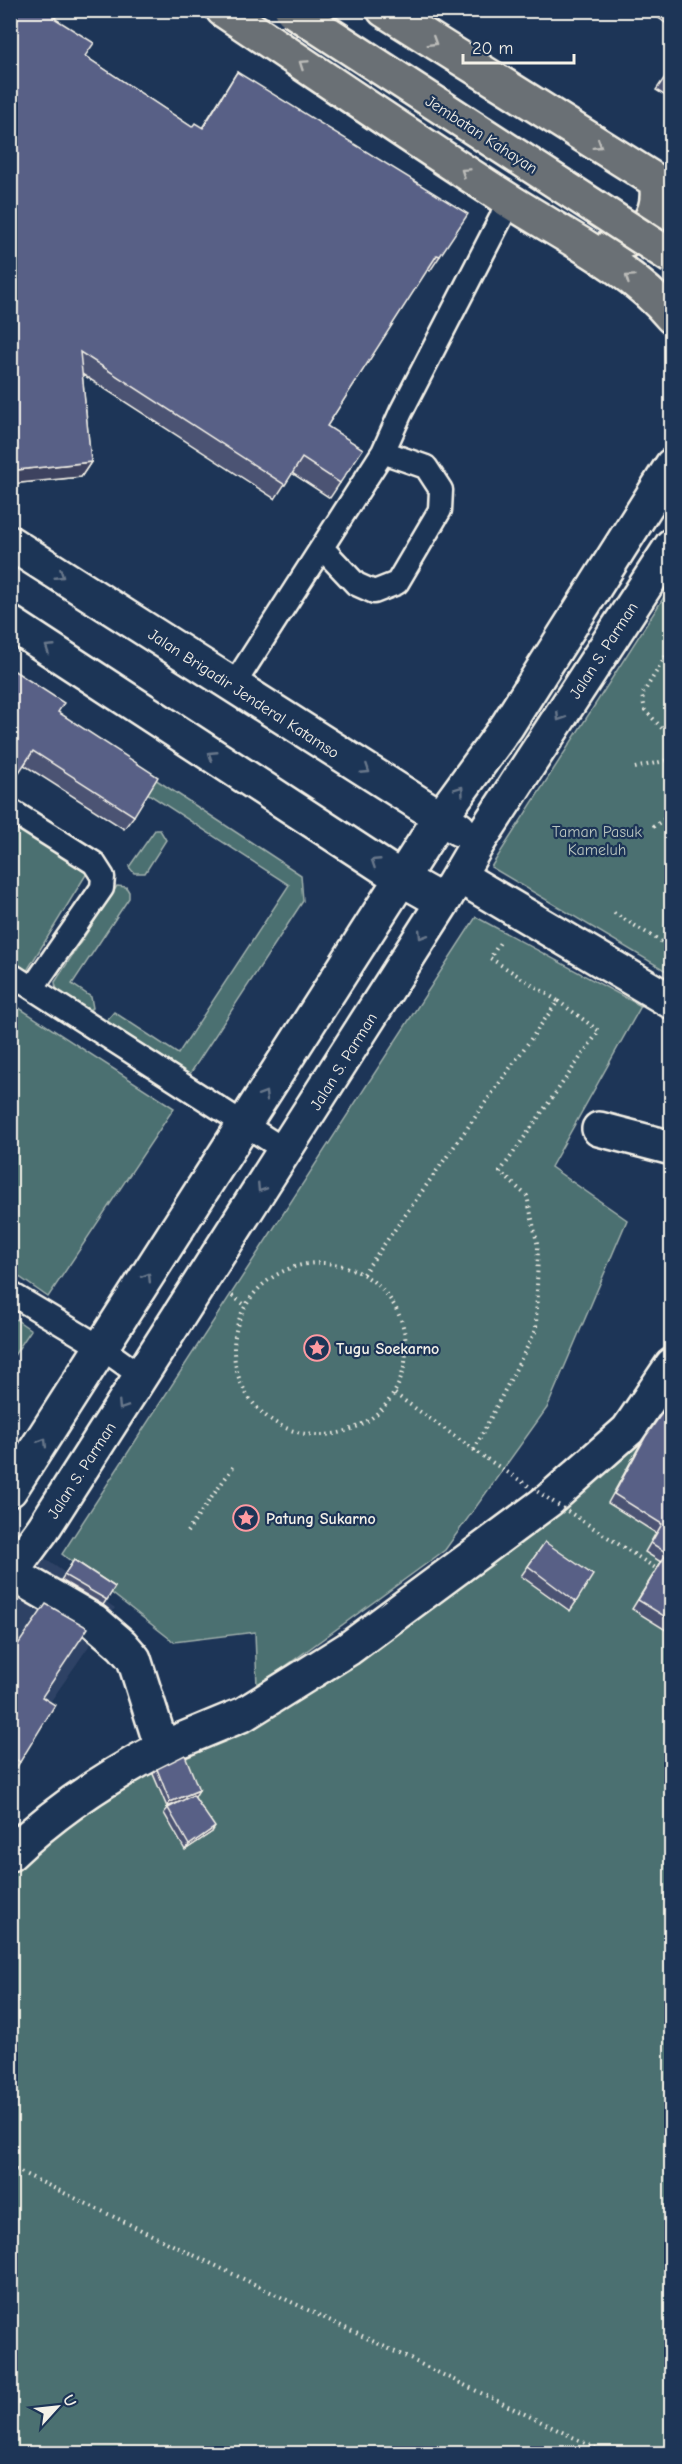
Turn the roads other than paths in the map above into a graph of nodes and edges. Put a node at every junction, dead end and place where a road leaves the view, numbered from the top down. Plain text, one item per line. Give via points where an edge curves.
1 (223, 10) edge
2 (292, 10) edge
3 (384, 10) edge
4 (664, 186) edge
5 (507, 199) junction
6 (578, 243) junction
7 (672, 257) edge
8 (672, 317) edge
9 (383, 452) junction
10 (672, 465) edge
11 (10, 543) edge
12 (672, 545) edge
13 (322, 548) junction
14 (10, 623) edge
15 (233, 686) junction
16 (10, 810) edge
17 (440, 818) junction
18 (479, 841) junction
19 (402, 879) junction
20 (451, 889) junction
21 (10, 974) edge
22 (33, 987) junction
23 (672, 1002) edge
24 (246, 1125) junction
25 (599, 1129) dead end
26 (672, 1148) edge
27 (286, 1151) junction
28 (10, 1293) edge
29 (102, 1348) junction
30 (672, 1365) edge
31 (141, 1376) junction
32 (10, 1490) edge
33 (11, 1574) edge
34 (162, 1749) junction
35 (10, 1854) edge

5 -> 1 highway
2 - 7 highway, Jembatan Kahayan, bridge
3 -> 4 highway
4 - 6 highway via 654,217 645,228 621,243
5 - 6 highway
5 - 9 lane
8 -> 6 highway via 653,295
9 - 13 lane
9 - 13 lane via 426,467 441,490 440,510 397,583 374,592 356,584
17 -> 10 street via 507,726
11 -> 15 street, Jalan Brigadir Jenderal Katamso
12 -> 18 street, Jalan S. Parman
13 - 15 lane
19 -> 14 street
15 -> 17 street, Jalan Brigadir Jenderal Katamso
16 - 22 lane via 94,863 103,877 102,888
17 - 18 street, Jalan Brigadir Jenderal Katamso
17 - 19 street
18 - 20 street, Jalan S. Parman
19 - 20 street
24 -> 19 street
20 - 23 street via 520,913
20 -> 27 street, Jalan S. Parman
21 - 22 lane
22 - 24 lane
24 - 27 lane
29 -> 24 street
25 - 26 street
27 -> 31 street, Jalan S. Parman
28 - 29 lane
29 - 31 lane
32 -> 29 street
30 - 34 street via 628,1430 549,1500 348,1649 244,1714
31 -> 33 street, Jalan S. Parman
33 - 34 street via 94,1621 122,1645 134,1659
34 - 35 street via 111,1775 71,1802

